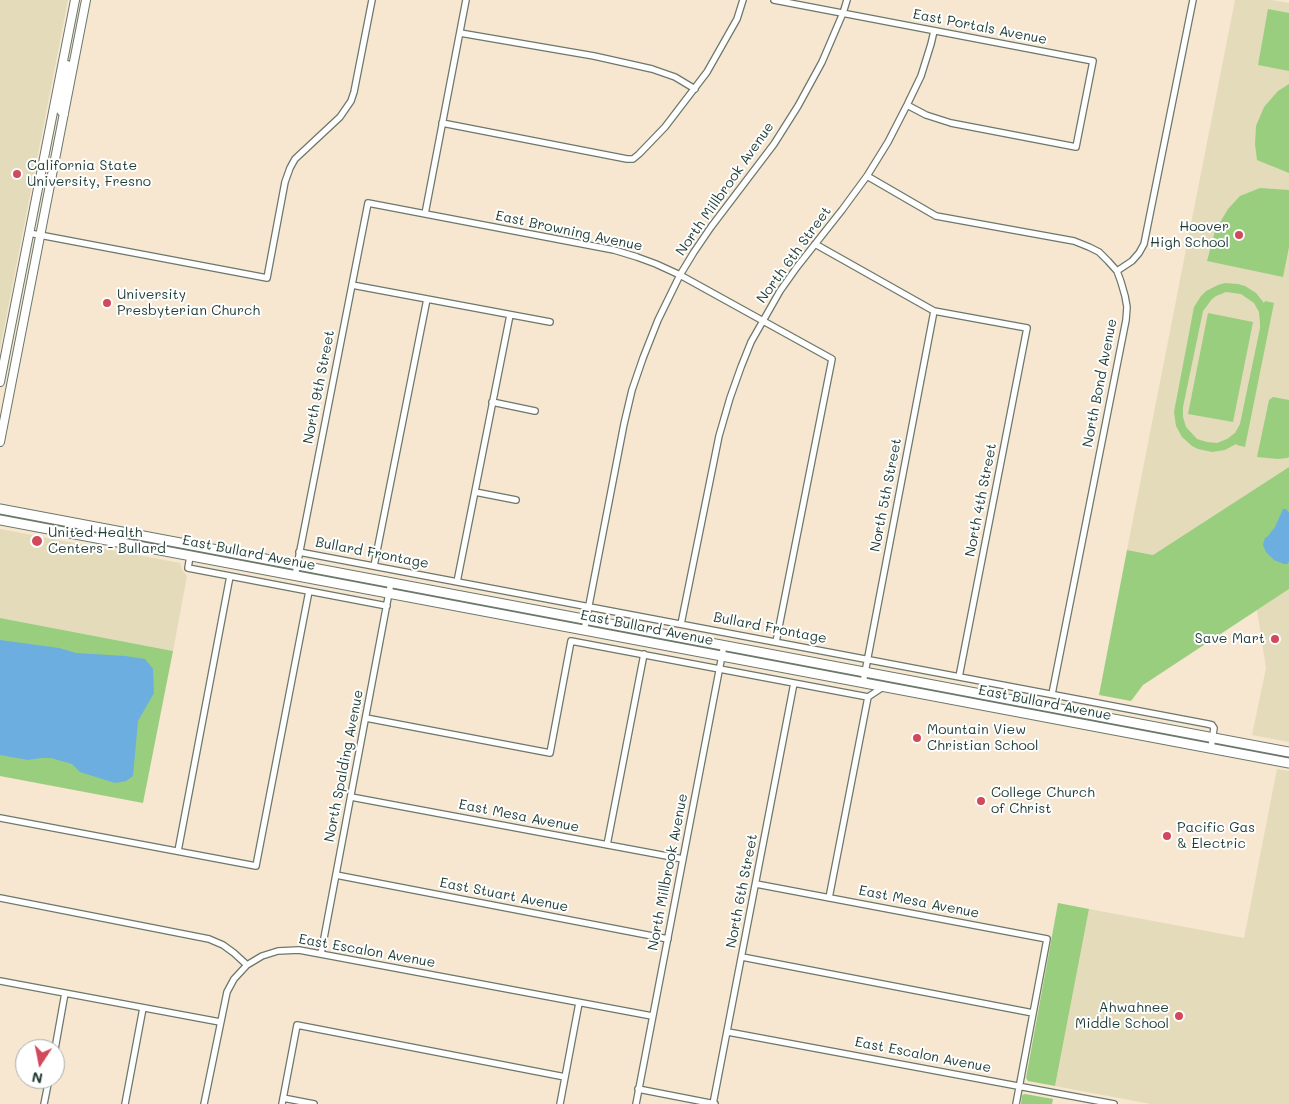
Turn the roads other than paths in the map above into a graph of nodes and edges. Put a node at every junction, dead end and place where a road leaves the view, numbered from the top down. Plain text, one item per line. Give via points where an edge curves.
1 (75, 0) edge
2 (86, 0) edge
3 (372, 0) edge
4 (466, 0) edge
5 (743, 0) edge
6 (774, 0) edge
7 (847, 0) edge
8 (1193, 0) edge
9 (843, 13) junction
10 (70, 26) junction
11 (934, 31) junction
12 (460, 33) junction
13 (694, 89) junction
14 (907, 106) junction
15 (64, 114) junction
16 (442, 123) junction
17 (866, 176) junction
18 (368, 203) joint
19 (425, 214) junction
20 (29, 233) junction
21 (40, 235) junction
22 (815, 244) junction
23 (1117, 271) junction
24 (680, 275) junction
25 (352, 285) junction
26 (427, 299) junction
27 (934, 311) junction
28 (510, 315) junction
29 (763, 320) junction
30 (550, 322) dead end
31 (0, 382) edge
32 (492, 402) junction
33 (535, 411) dead end
34 (0, 442) edge
35 (475, 492) junction
36 (516, 500) dead end
37 (0, 509) edge
38 (0, 520) edge
39 (299, 552) junction
40 (190, 556) junction
41 (297, 564) junction
42 (374, 566) junction
43 (230, 576) junction
44 (295, 576) junction
45 (391, 582) junction
46 (457, 582) junction
47 (309, 591) junction
48 (389, 594) junction
49 (387, 606) junction
50 (589, 607) junction
51 (586, 619) junction
52 (681, 624) junction
53 (584, 631) junction
54 (776, 642) junction
55 (724, 645) junction
56 (644, 654) junction
57 (722, 656) junction
58 (867, 659) junction
59 (720, 669) junction
60 (865, 671) junction
61 (959, 677) junction
62 (794, 683) junction
63 (863, 683) junction
64 (884, 687) junction
65 (1052, 694) junction
66 (868, 696) junction
67 (1009, 711) junction
68 (1076, 712) junction
69 (366, 718) junction
70 (1213, 738) junction
71 (1211, 748) junction
72 (1289, 752) edge
73 (1254, 757) junction
74 (1289, 758) edge
75 (1289, 763) edge
76 (351, 797) junction
77 (0, 818) edge
78 (607, 845) junction
79 (178, 851) junction
80 (683, 859) junction
81 (336, 875) junction
82 (756, 884) junction
83 (0, 898) edge
84 (829, 898) junction
85 (668, 939) junction
86 (321, 954) junction
87 (742, 957) junction
88 (248, 965) junction
89 (0, 981) edge
90 (65, 993) junction
91 (579, 1003) junction
92 (142, 1008) junction
93 (1033, 1013) junction
94 (652, 1016) junction
95 (220, 1022) junction
96 (728, 1032) junction
97 (57, 1039) edge
98 (565, 1077) junction
99 (1019, 1086) junction
100 (47, 1089) edge
101 (638, 1089) junction
102 (283, 1101) edge
103 (1091, 1102) edge
104 (44, 1104) edge
105 (125, 1104) edge
106 (204, 1104) edge
107 (314, 1104) edge
108 (560, 1104) edge
109 (636, 1104) edge
110 (714, 1104) edge
111 (1016, 1104) edge
112 (1114, 1104) edge

1 - 10 main road
2 - 15 main road
3 - 21 street via 351,102 290,168 267,278
4 - 12 street
5 - 13 street via 725,41
6 - 9 street, East Portals Avenue
7 - 9 street, North Millbrook Avenue
8 - 23 street via 1144,244 1132,261
9 - 11 street, East Portals Avenue
9 - 24 street, North Millbrook Avenue via 798,106
10 - 15 main road via 69,56 60,106
10 - 20 main road
11 - 14 street, North 6th Street
11 - 14 street, East Portals Avenue via 1093,61 1076,147 951,123
12 - 13 street via 652,68
12 - 16 street
13 - 16 street via 639,154 627,159
14 - 17 street, North 6th Street
15 - 21 main road
16 - 19 street
17 - 22 street, North 6th Street
17 - 23 street via 936,216 1074,241 1099,252
18 - 19 street, East Browning Avenue
18 - 25 street, North 9th Street
19 - 24 street, East Browning Avenue via 614,250
20 - 21 street
20 - 31 main road
21 - 34 main road
22 - 27 street
22 - 29 street, North 6th Street
23 - 65 street, North Bond Avenue via 1126,296 1126,320
24 - 29 street, East Browning Avenue
24 - 50 street, North Millbrook Avenue via 658,320 632,390
25 - 26 street
25 - 39 street, North 9th Street
26 - 28 street
26 - 42 street
27 - 58 street, North 5th Street
27 - 61 street, North 4th Street via 1027,328
28 - 30 street
28 - 32 street
29 - 52 street, North 6th Street via 740,367 719,436
29 - 54 street, East Browning Avenue via 832,359
32 - 33 street
32 - 35 street
35 - 36 street
35 - 46 street
37 - 41 main road, East Bullard Avenue
38 - 40 main road, East Bullard Avenue
39 - 41 street, North 9th Street
39 - 42 street, Bullard Frontage
40 - 43 street via 188,568
40 - 44 main road, East Bullard Avenue
41 - 44 street, North 9th Street
41 - 45 main road, East Bullard Avenue
42 - 46 street, Bullard Frontage
43 - 47 street
43 - 79 street
44 - 48 main road, East Bullard Avenue
45 - 48 street, North Spalding Avenue
45 - 51 main road, East Bullard Avenue
46 - 50 street, Bullard Frontage
47 - 49 street
47 - 79 street via 256,866
48 - 49 street, North Spalding Avenue
48 - 53 main road, East Bullard Avenue
49 - 69 street, North Spalding Avenue
50 - 51 street, North Millbrook Avenue
50 - 52 street, Bullard Frontage
51 - 53 street, North Millbrook Avenue
51 - 55 main road, East Bullard Avenue
52 - 54 street, Bullard Frontage
53 - 57 main road, East Bullard Avenue
54 - 58 street, Bullard Frontage
55 - 57 street, North Millbrook Avenue
55 - 60 main road, East Bullard Avenue
56 - 59 street
56 - 69 street via 571,641 550,754
56 - 78 street
57 - 59 street, North Millbrook Avenue
57 - 63 main road, East Bullard Avenue
58 - 60 street, North 5th Street
58 - 61 street, Bullard Frontage
59 - 62 street
59 - 80 street, North Millbrook Avenue
60 - 63 street, North 5th Street
60 - 68 main road, East Bullard Avenue
61 - 65 street, Bullard Frontage
62 - 66 street
62 - 82 street, North 6th Street
63 - 64 main road, East Bullard Avenue
64 - 66 street
64 - 67 main road, East Bullard Avenue
65 - 70 street, Bullard Frontage via 1208,724 1214,728
66 - 84 street
67 - 68 main road via 1016,706
67 - 71 main road, East Bullard Avenue
68 - 70 main road, East Bullard Avenue
69 - 76 street, North Spalding Avenue
70 - 71 street
70 - 72 main road, East Bullard Avenue
71 - 73 main road, East Bullard Avenue
73 - 74 main road via 1268,754
73 - 75 main road, East Bullard Avenue
76 - 78 street, East Mesa Avenue
76 - 81 street, North Spalding Avenue
77 - 79 street
78 - 80 street, East Mesa Avenue
80 - 85 street, North Millbrook Avenue
81 - 85 street, East Stuart Avenue
81 - 86 street, North Spalding Avenue
82 - 84 street, East Mesa Avenue
82 - 87 street, North 6th Street
83 - 88 street via 210,938
84 - 93 street, East Mesa Avenue via 1047,939
85 - 94 street, North Millbrook Avenue
86 - 88 street, East Escalon Avenue via 278,951
86 - 91 street, East Escalon Avenue
87 - 93 street
87 - 96 street, North 6th Street
88 - 95 street via 227,992
89 - 90 street
90 - 92 street
90 - 97 street
91 - 94 street, East Escalon Avenue
91 - 98 street
92 - 95 street
92 - 105 street
93 - 99 street
94 - 101 street, North Millbrook Avenue
95 - 106 street
96 - 99 street, East Escalon Avenue
96 - 110 street, North 6th Street
98 - 102 street via 297,1025
98 - 108 street
99 - 103 street, East Escalon Avenue
99 - 111 street
100 - 104 street
101 - 109 street, North Millbrook Avenue
101 - 110 street
102 - 107 street
103 - 112 street, East Escalon Avenue

